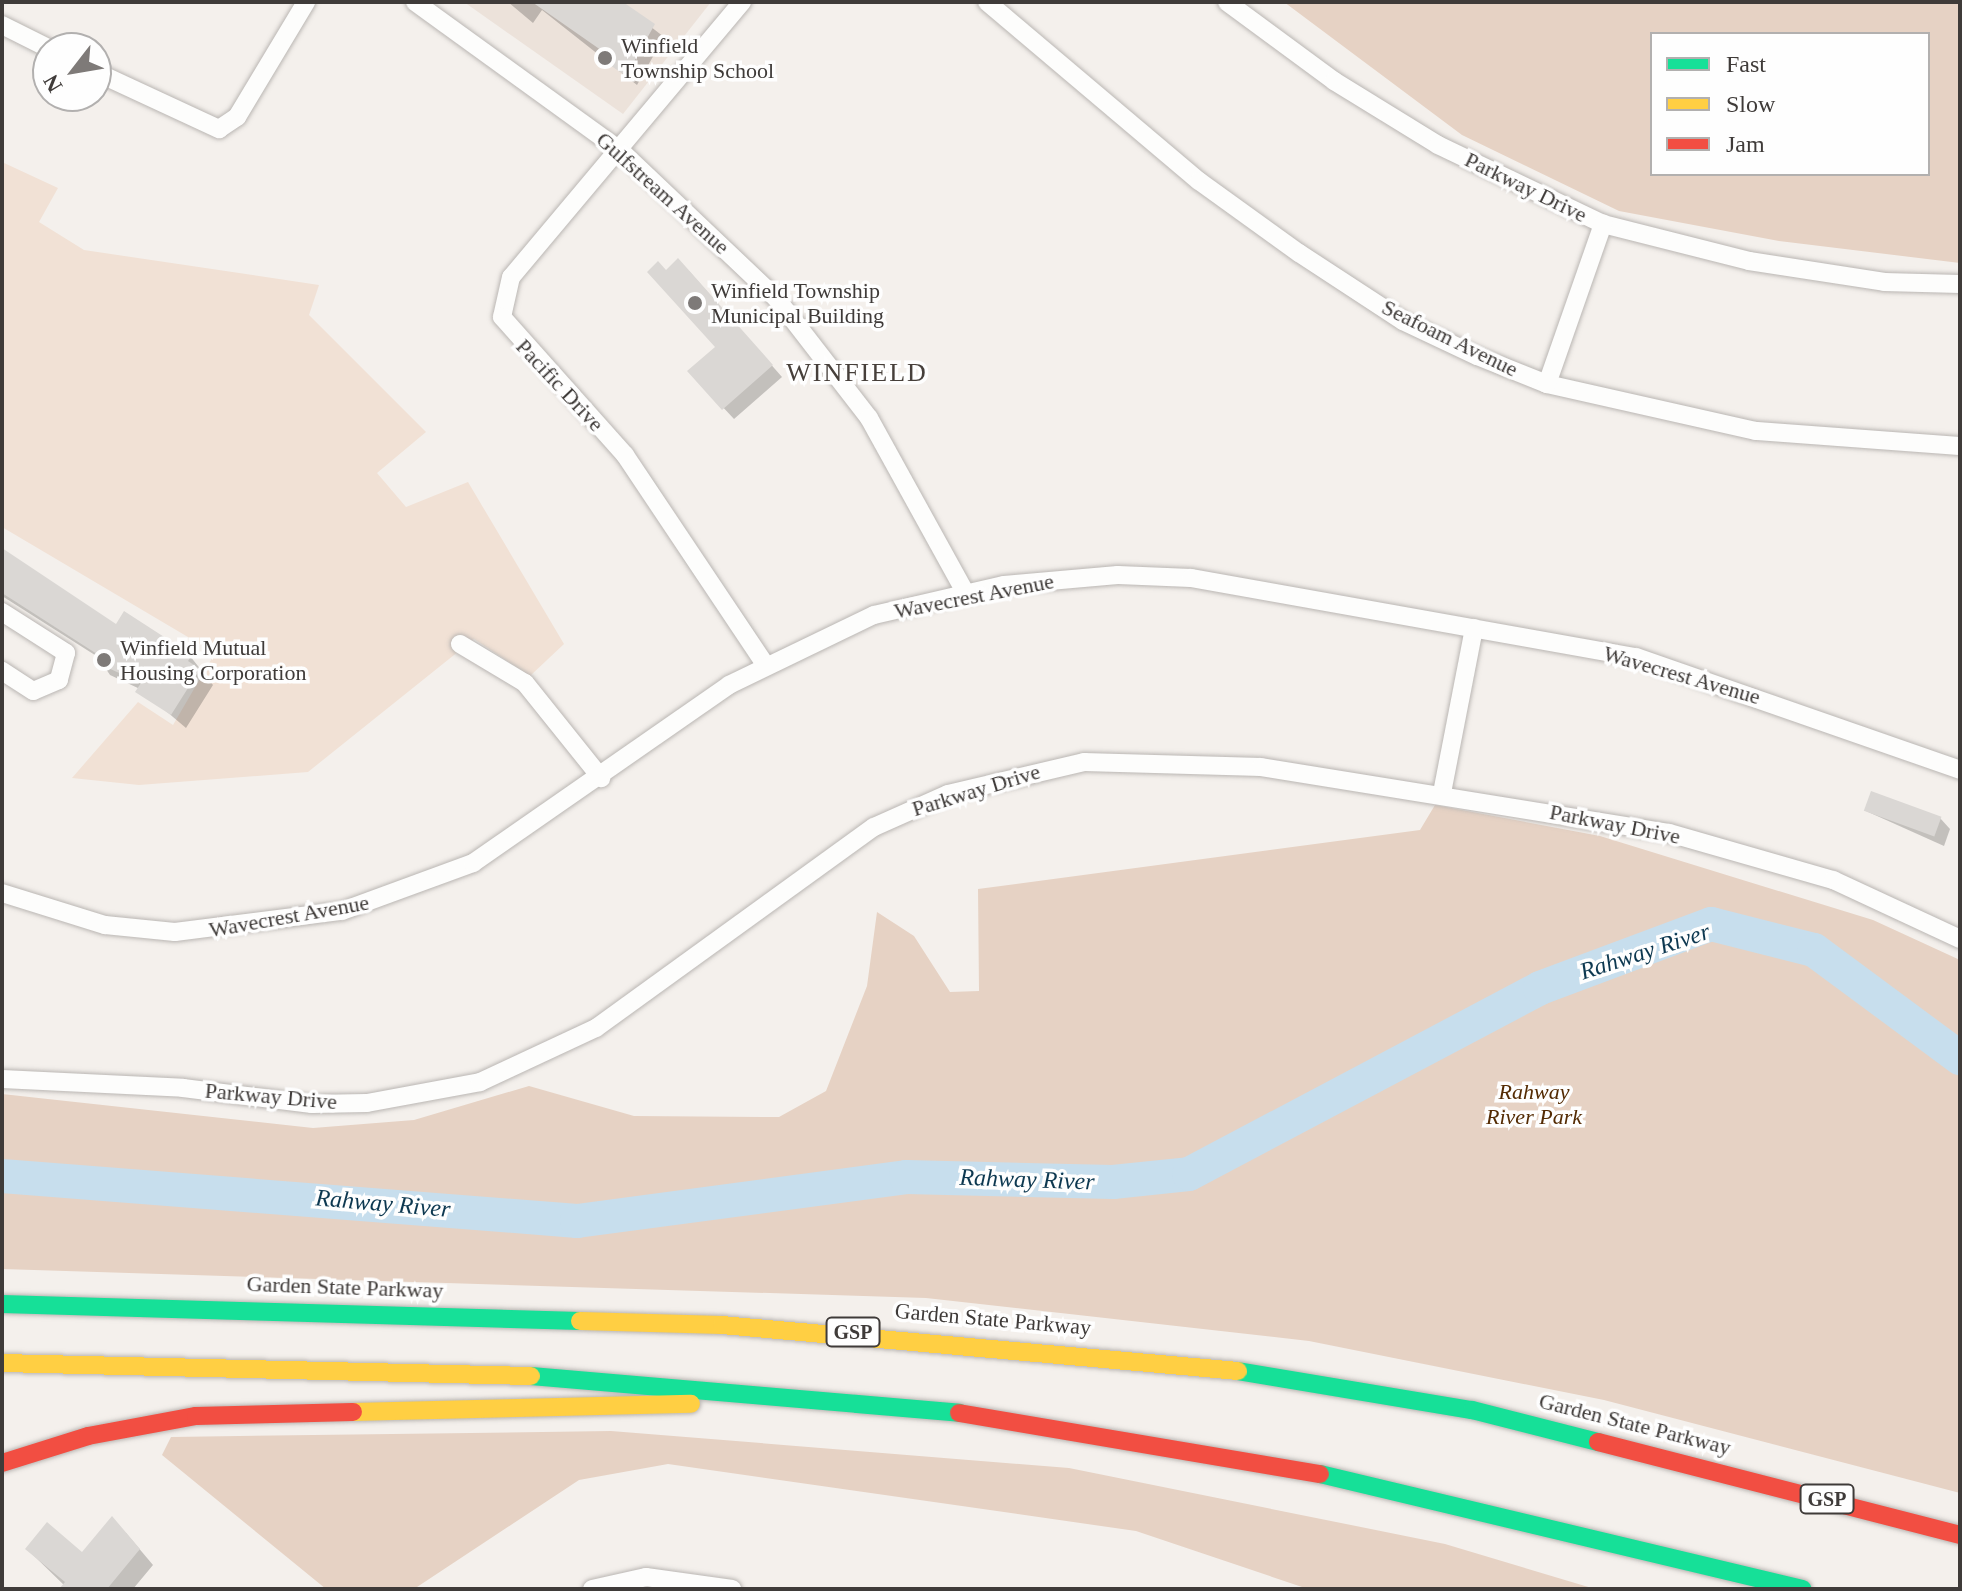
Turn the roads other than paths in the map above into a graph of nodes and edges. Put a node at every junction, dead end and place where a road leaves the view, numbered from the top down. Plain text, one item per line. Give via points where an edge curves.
1 (306, 2) edge
2 (415, 2) edge
3 (742, 2) edge
4 (987, 2) edge
5 (1227, 2) edge
6 (2, 25) edge
7 (32, 40) edge
8 (112, 79) edge
9 (622, 152) junction
10 (1603, 224) junction
11 (1960, 284) edge
12 (1547, 384) junction
13 (1960, 446) edge
14 (965, 592) junction
15 (2, 612) edge
16 (1474, 628) junction
17 (460, 644) dead end
18 (765, 664) junction
19 (2, 671) edge
20 (1960, 770) edge
21 (601, 778) junction
22 (1442, 793) junction
23 (2, 893) edge
24 (1960, 939) edge
25 (2, 1079) edge
26 (2, 1304) edge
27 (2, 1363) edge
28 (928, 1408) junction
29 (2, 1463) edge
30 (1960, 1535) edge
31 (592, 1589) edge
32 (732, 1589) edge
33 (1802, 1589) edge

1 - 8 street via 237,117 219,129
2 - 9 street, Gulfstream Avenue
3 - 9 street, Pacific Drive
4 - 12 street, Seafoam Avenue via 1199,181 1299,253 1403,321
5 - 10 street, Parkway Drive via 1334,81 1438,145
6 - 7 street
9 - 14 street, Gulfstream Avenue via 729,251 826,358 909,483
9 - 18 street, Pacific Drive via 511,277 502,317 633,466
10 - 11 street, Parkway Drive via 1749,261 1884,282
10 - 12 street
12 - 13 street, Seafoam Avenue via 1756,431
14 - 16 street, Wavecrest Avenue via 1075,578 1191,578
14 - 18 street, Wavecrest Avenue via 874,615
15 - 19 street via 66,653 59,680 33,691
16 - 20 street, Wavecrest Avenue via 1636,657
16 - 22 street
17 - 21 street via 525,683
18 - 21 street, Wavecrest Avenue
21 - 23 street, Wavecrest Avenue via 473,863 342,911 175,932 105,925
22 - 24 street, Parkway Drive via 1748,853 1833,880
22 - 25 street, Parkway Drive via 1188,762 1036,770 948,794 874,827 596,1028 480,1082 381,1101 312,1104 183,1088
26 - 30 highway, Garden State Parkway / GSP via 708,1324 1198,1364 1472,1410
27 - 28 highway via 515,1375
28 - 29 highway via 756,1403 242,1413 129,1427
28 - 33 highway via 1297,1469
31 - 32 street via 646,1577

